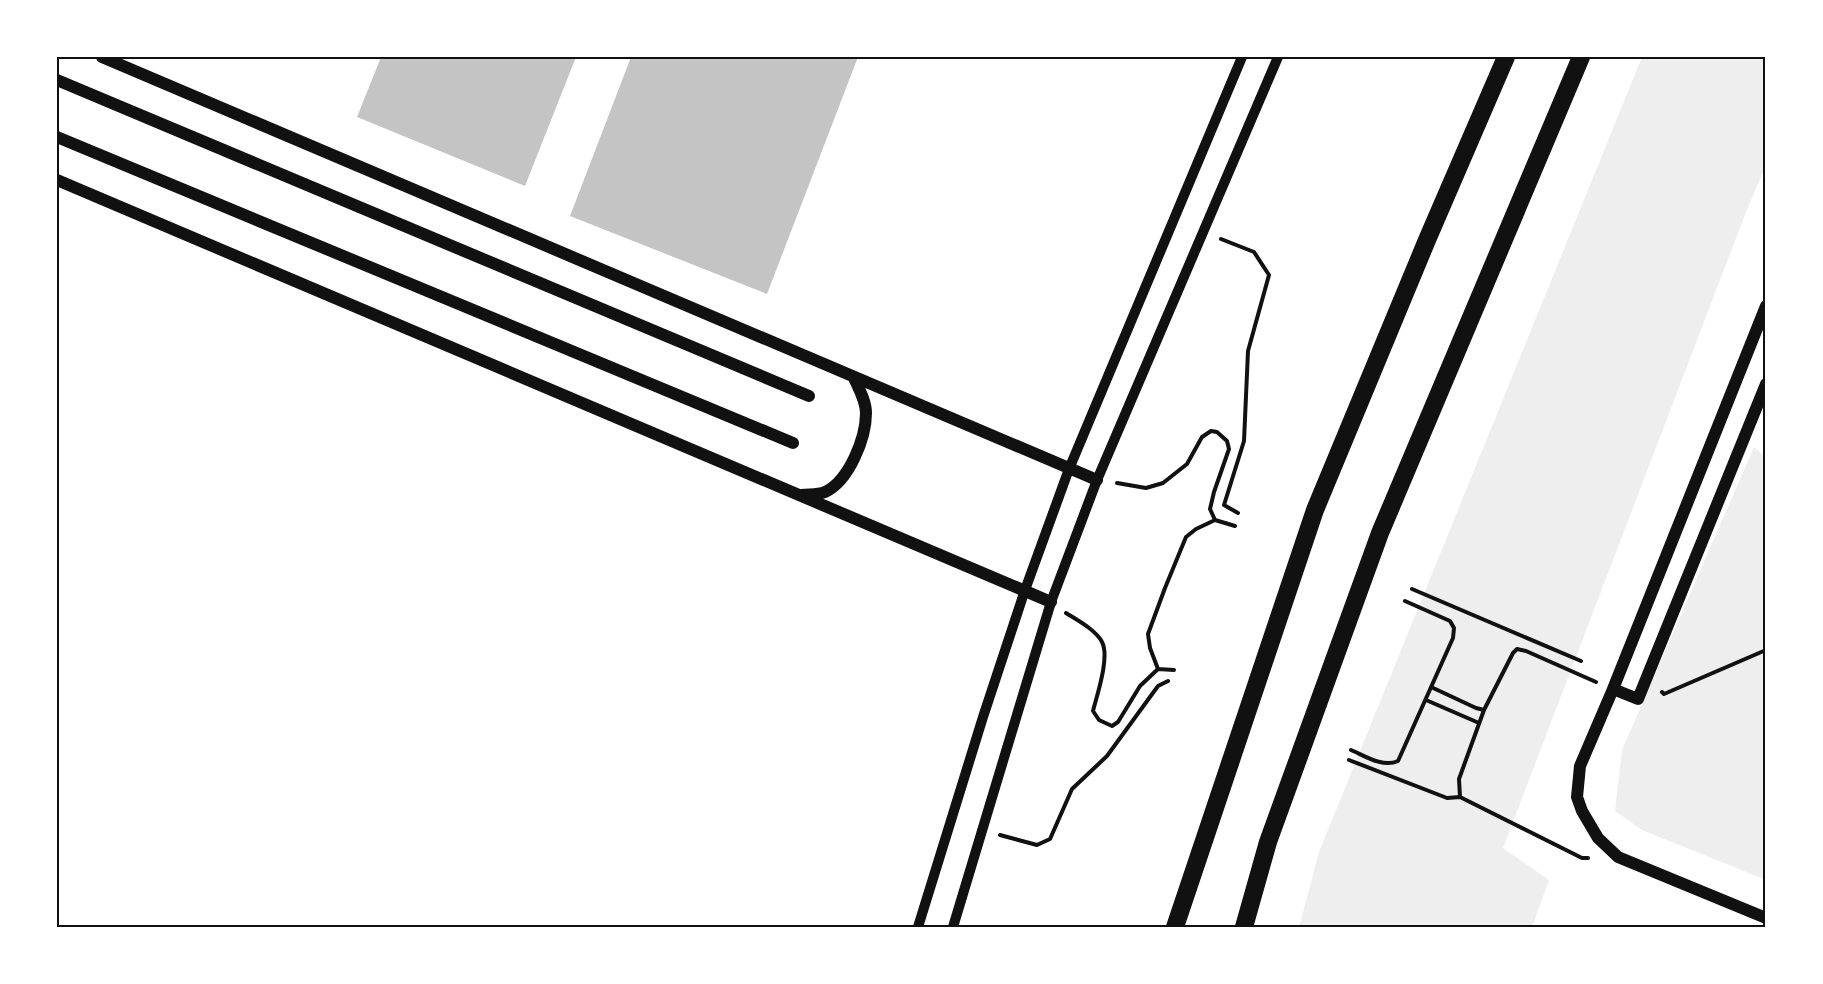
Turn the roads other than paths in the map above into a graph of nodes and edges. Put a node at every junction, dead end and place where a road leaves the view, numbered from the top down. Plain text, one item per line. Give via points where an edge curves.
1 (102, 57) edge
2 (1242, 57) edge
3 (1278, 57) edge
4 (1506, 57) edge
5 (1581, 57) edge
6 (57, 80) edge
7 (57, 138) edge
8 (57, 180) edge
9 (1766, 306) edge
10 (854, 378) junction
11 (1766, 384) edge
12 (809, 396) dead end
13 (793, 443) dead end
14 (1069, 469) junction
15 (1097, 480) junction
16 (801, 495) junction
17 (1025, 590) junction
18 (1051, 602) junction
19 (1613, 689) junction
20 (1766, 918) edge
21 (918, 927) edge
22 (953, 927) edge
23 (1175, 927) edge
24 (1244, 927) edge

1 - 10 main road
2 - 14 street
3 - 15 street
4 - 23 highway via 1315,510
5 - 24 highway via 1380,533 1268,842
6 - 12 main road
7 - 13 main road
8 - 16 main road
9 - 19 main road
10 - 14 main road
10 - 16 main road via 866,411 863,436 855,456 844,478 825,492
11 - 19 main road via 1638,699
14 - 15 main road
14 - 17 street
15 - 18 street
16 - 17 main road
17 - 18 main road
17 - 21 street
18 - 22 street
19 - 20 main road via 1580,766 1577,797 1599,838 1618,857

